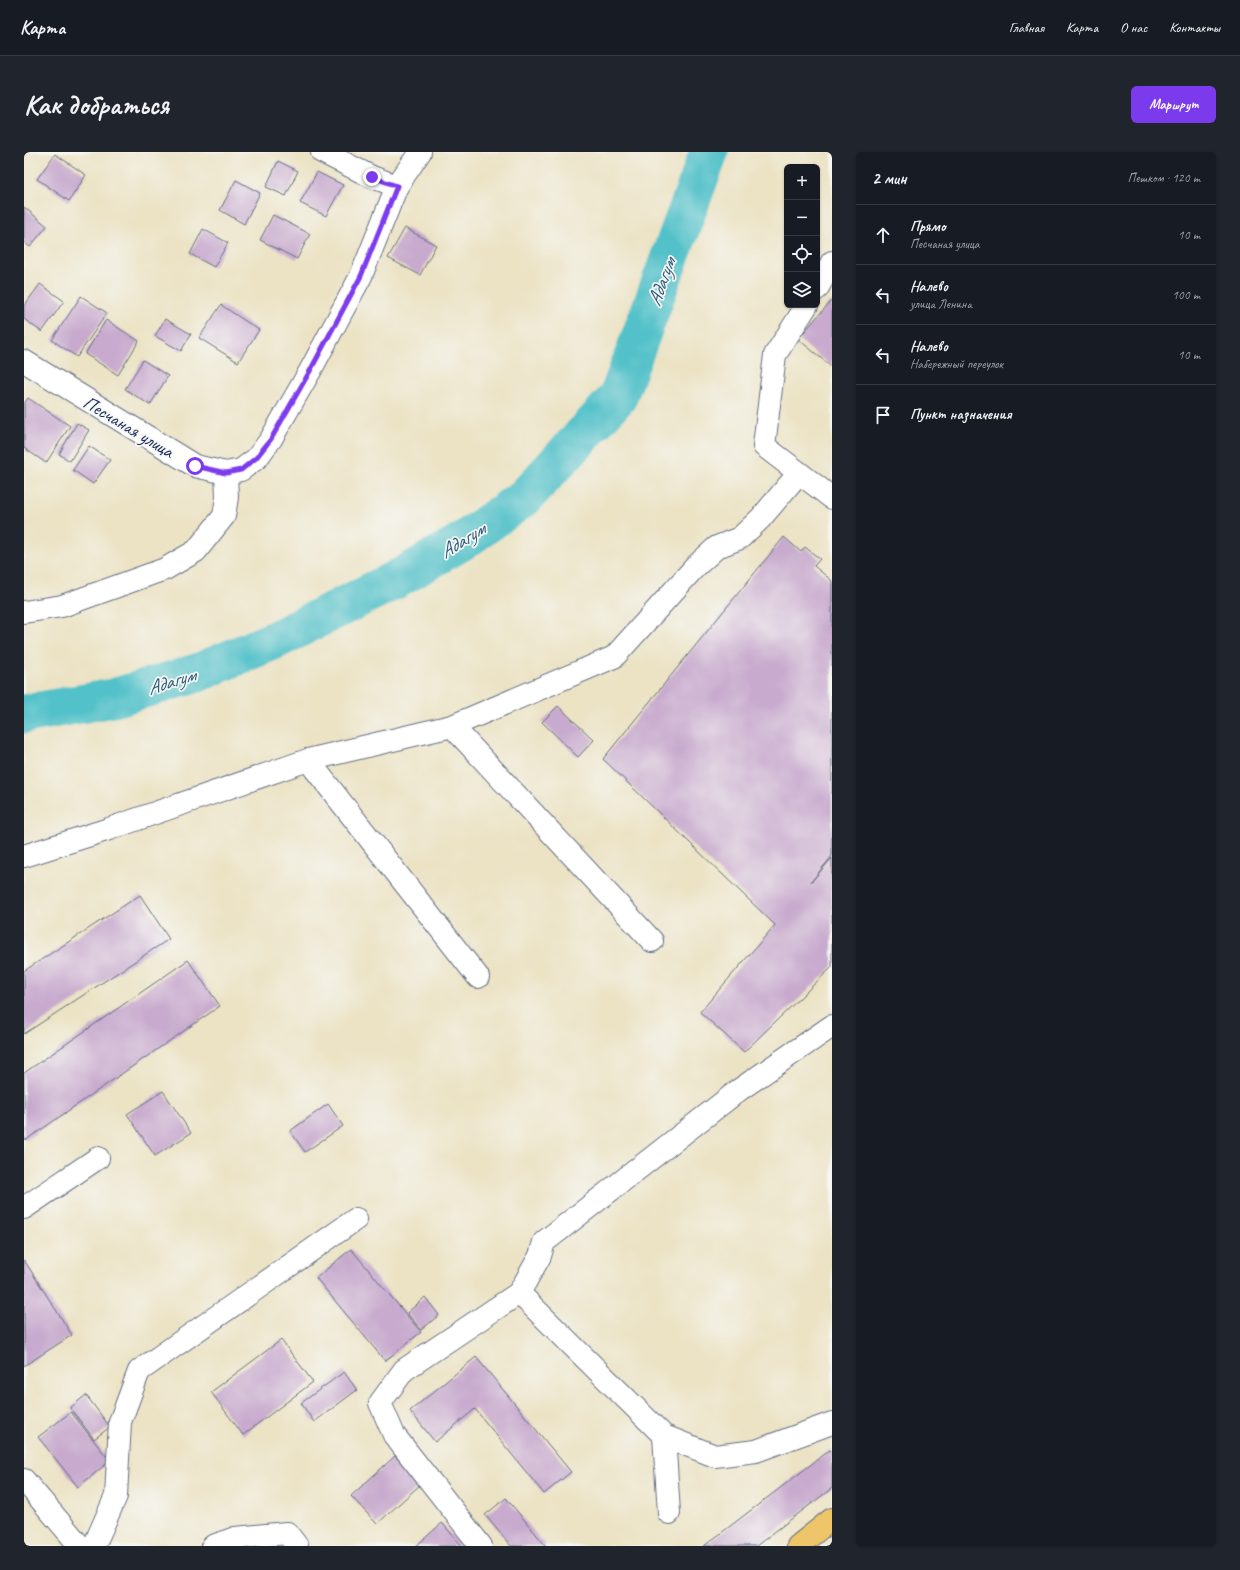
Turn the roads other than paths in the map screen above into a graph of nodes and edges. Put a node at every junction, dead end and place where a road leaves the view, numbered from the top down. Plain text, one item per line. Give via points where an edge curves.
1 (322, 152) edge
2 (420, 152) edge
3 (397, 186) junction
4 (832, 262) edge
5 (820, 284) edge
6 (805, 308) edge
7 (24, 361) edge
8 (233, 472) junction
9 (799, 473) junction
10 (832, 498) edge
11 (24, 612) edge
12 (452, 726) junction
13 (308, 760) junction
14 (24, 856) edge
15 (652, 941) dead end
16 (478, 977) dead end
17 (832, 1026) edge
18 (98, 1158) dead end
19 (24, 1208) edge
20 (356, 1219) dead end
21 (519, 1293) junction
22 (832, 1423) edge
23 (664, 1436) junction
24 (24, 1480) edge
25 (669, 1513) dead end
26 (832, 1520) edge
27 (80, 1546) edge
28 (94, 1546) edge
29 (213, 1546) edge
30 (297, 1546) edge
31 (481, 1546) edge
32 (798, 1546) edge

1 - 3 street via 372,177
2 - 3 street
3 - 8 street via 361,276 310,371 271,439 256,458
4 - 5 street
6 - 9 street via 775,356 764,446
7 - 8 street, Песчаная улица via 195,466
8 - 11 street via 224,516 196,551 165,569 69,604
9 - 10 street
9 - 12 street via 761,518 740,538 717,547 696,566 614,657
12 - 13 street
12 - 15 street
13 - 14 street
13 - 16 street
17 - 21 street via 739,1090 544,1242 540,1256
18 - 19 street
20 - 28 street via 139,1371 120,1422 116,1496
21 - 23 street
21 - 31 street via 404,1370 380,1403 394,1435
22 - 23 street via 756,1451 715,1456
23 - 25 street
24 - 27 street
26 - 32 main road
29 - 30 street via 235,1538 287,1533

